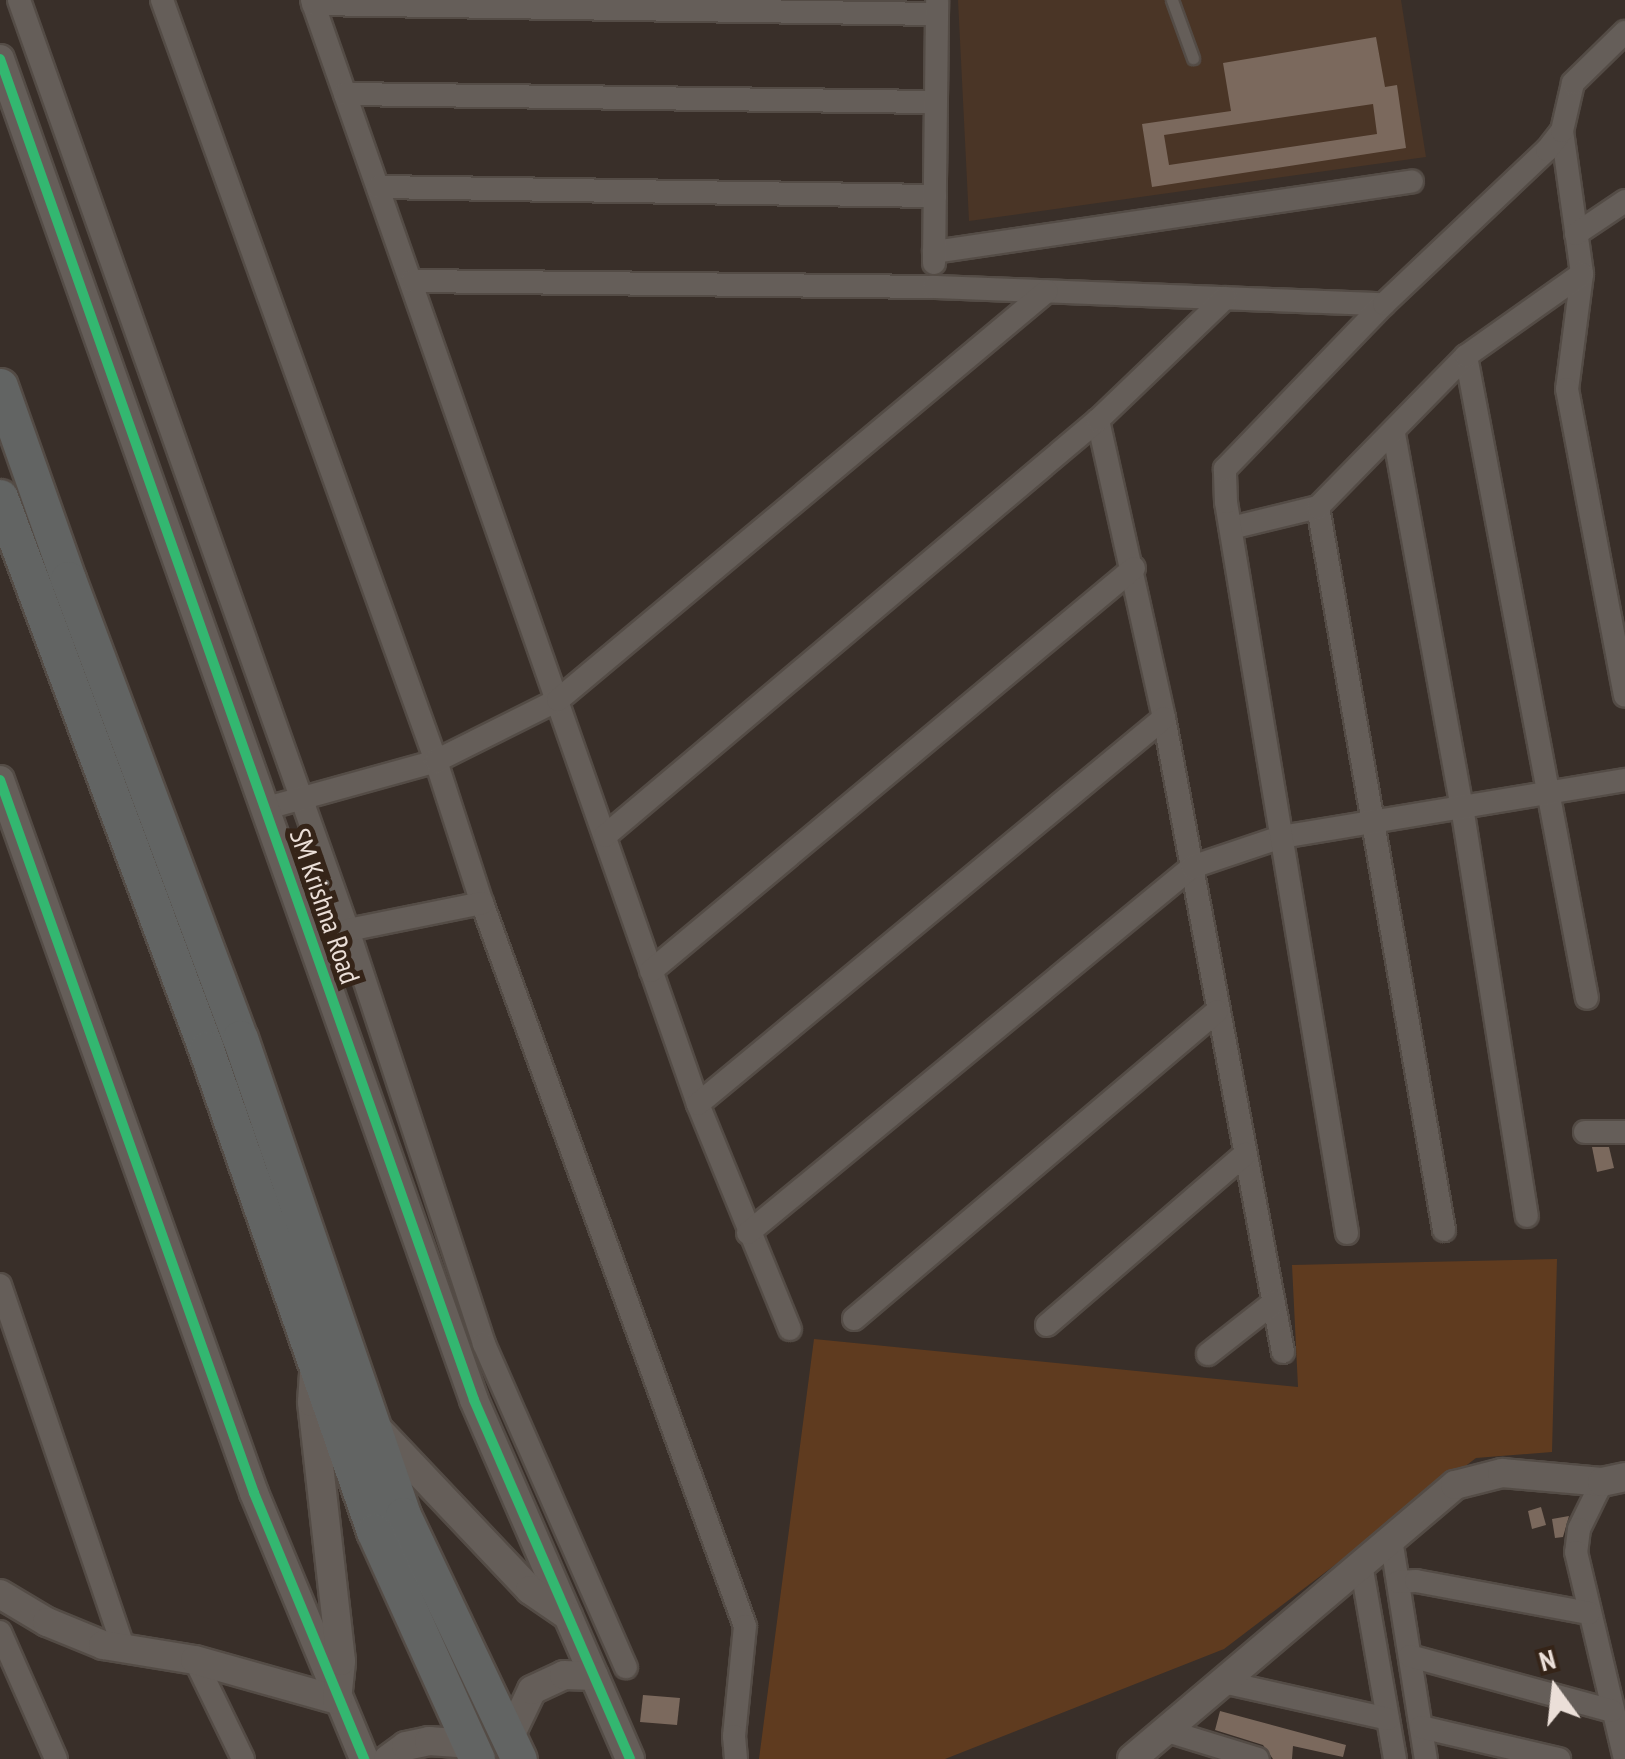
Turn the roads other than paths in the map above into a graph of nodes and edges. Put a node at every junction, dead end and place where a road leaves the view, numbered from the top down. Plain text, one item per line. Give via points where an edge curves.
1 (18, 0) edge
2 (162, 0) edge
3 (1172, 0) edge
4 (313, 2) edge
5 (937, 7) edge
6 (1625, 32) edge
7 (0, 58) edge
8 (1193, 58) dead end
9 (346, 94) junction
10 (935, 102) junction
11 (1562, 131) junction
12 (1412, 181) dead end
13 (378, 186) junction
14 (935, 196) junction
15 (1625, 202) edge
16 (1576, 234) junction
17 (934, 252) junction
18 (1582, 274) junction
19 (412, 280) junction
20 (934, 287) junction
21 (1047, 291) junction
22 (1226, 298) junction
23 (1384, 304) junction
24 (1466, 356) junction
25 (0, 386) edge
26 (1098, 420) junction
27 (1394, 434) junction
28 (0, 496) edge
29 (1318, 507) junction
30 (1231, 528) junction
31 (1134, 568) junction
32 (1625, 696) edge
33 (558, 700) junction
34 (1164, 718) junction
35 (436, 761) junction
36 (0, 780) edge
37 (1625, 780) edge
38 (1550, 792) junction
39 (300, 798) junction
40 (1462, 807) junction
41 (267, 808) junction
42 (1370, 822) junction
43 (605, 836) junction
44 (1281, 837) junction
45 (1192, 867) junction
46 (482, 903) junction
47 (348, 930) junction
48 (651, 971) junction
49 (1586, 998) dead end
50 (1217, 1011) junction
51 (698, 1104) junction
52 (1585, 1132) dead end
53 (1625, 1132) edge
54 (1245, 1154) junction
55 (1527, 1216) dead end
56 (1444, 1230) dead end
57 (748, 1233) junction
58 (1347, 1233) dead end
59 (0, 1286) edge
60 (1274, 1303) junction
61 (854, 1319) dead end
62 (1047, 1325) dead end
63 (790, 1329) dead end
64 (1283, 1352) dead end
65 (1208, 1354) dead end
66 (316, 1358) junction
67 (371, 1421) junction
68 (1614, 1480) edge
69 (1391, 1539) junction
70 (1361, 1564) junction
71 (1398, 1582) junction
72 (0, 1594) edge
73 (1589, 1614) junction
74 (568, 1616) junction
75 (0, 1632) edge
76 (124, 1650) junction
77 (1410, 1656) junction
78 (195, 1660) junction
79 (626, 1667) dead end
80 (594, 1676) junction
81 (1224, 1682) junction
82 (337, 1700) junction
83 (1612, 1711) junction
84 (1388, 1719) junction
85 (1421, 1727) junction
86 (1164, 1730) junction
87 (514, 1749) edge
88 (474, 1752) edge
89 (1139, 1756) edge
90 (56, 1759) edge
91 (243, 1759) edge
92 (364, 1759) edge
93 (388, 1759) edge
94 (630, 1759) edge
95 (736, 1759) edge
96 (1258, 1759) edge
97 (1395, 1759) edge
98 (1426, 1759) edge
99 (1559, 1759) edge
100 (1624, 1759) edge

1 - 39 street
2 - 35 street
3 - 8 lane
4 - 5 street
4 - 9 street
5 - 10 street
6 - 11 street via 1572,83
7 - 41 street, SM Krishna Road
9 - 10 street
9 - 13 street
10 - 14 street
11 - 16 street
11 - 23 street
12 - 17 street
13 - 14 street
13 - 19 street
14 - 17 street
15 - 16 street
16 - 18 street
17 - 20 street
18 - 24 street
18 - 32 street via 1568,389
19 - 20 street
19 - 33 street
20 - 21 street
21 - 22 street
21 - 33 street
22 - 23 street
22 - 26 street
23 - 30 street via 1225,469
24 - 27 street
24 - 38 street
25 - 67 highway via 240,1038
26 - 31 street
26 - 43 street
27 - 29 street
27 - 40 street
28 - 66 highway
29 - 30 street
29 - 42 street
30 - 44 street
31 - 34 street
31 - 48 street
33 - 35 street
33 - 43 street
34 - 45 street
34 - 51 street
35 - 39 street
35 - 46 street
36 - 82 street via 254,1493
37 - 38 street
38 - 40 street
38 - 49 street
39 - 41 street
39 - 47 street
40 - 42 street
40 - 55 street
41 - 74 street, SM Krishna Road via 474,1400
42 - 44 street
42 - 56 street
43 - 48 street
44 - 45 street
44 - 58 street
45 - 50 street
45 - 57 street
46 - 47 street
46 - 95 street via 744,1626
47 - 79 street via 484,1344
48 - 51 street
50 - 54 street
50 - 61 street
51 - 57 street
52 - 53 street
54 - 60 street
54 - 62 street
57 - 63 street
59 - 76 street
60 - 64 street
60 - 65 street
66 - 82 street via 312,1402 341,1661
66 - 88 highway via 374,1531
67 - 74 street via 530,1590
67 - 87 highway via 403,1515
68 - 69 street via 1502,1473 1455,1485
68 - 73 street via 1580,1529 1576,1552
69 - 70 street
69 - 71 street
70 - 81 street
70 - 84 street
71 - 73 street
71 - 77 street
72 - 76 street via 61,1628
73 - 83 street
74 - 80 street, SM Krishna Road
75 - 90 street
76 - 78 street
77 - 83 street
77 - 85 street
78 - 82 street
78 - 91 street
80 - 87 street via 564,1676 532,1690
80 - 94 street, SM Krishna Road
81 - 84 street
81 - 86 street
82 - 92 street
83 - 100 street
84 - 97 street
85 - 98 street
85 - 99 street
86 - 89 street
86 - 96 street
88 - 93 street via 429,1741

